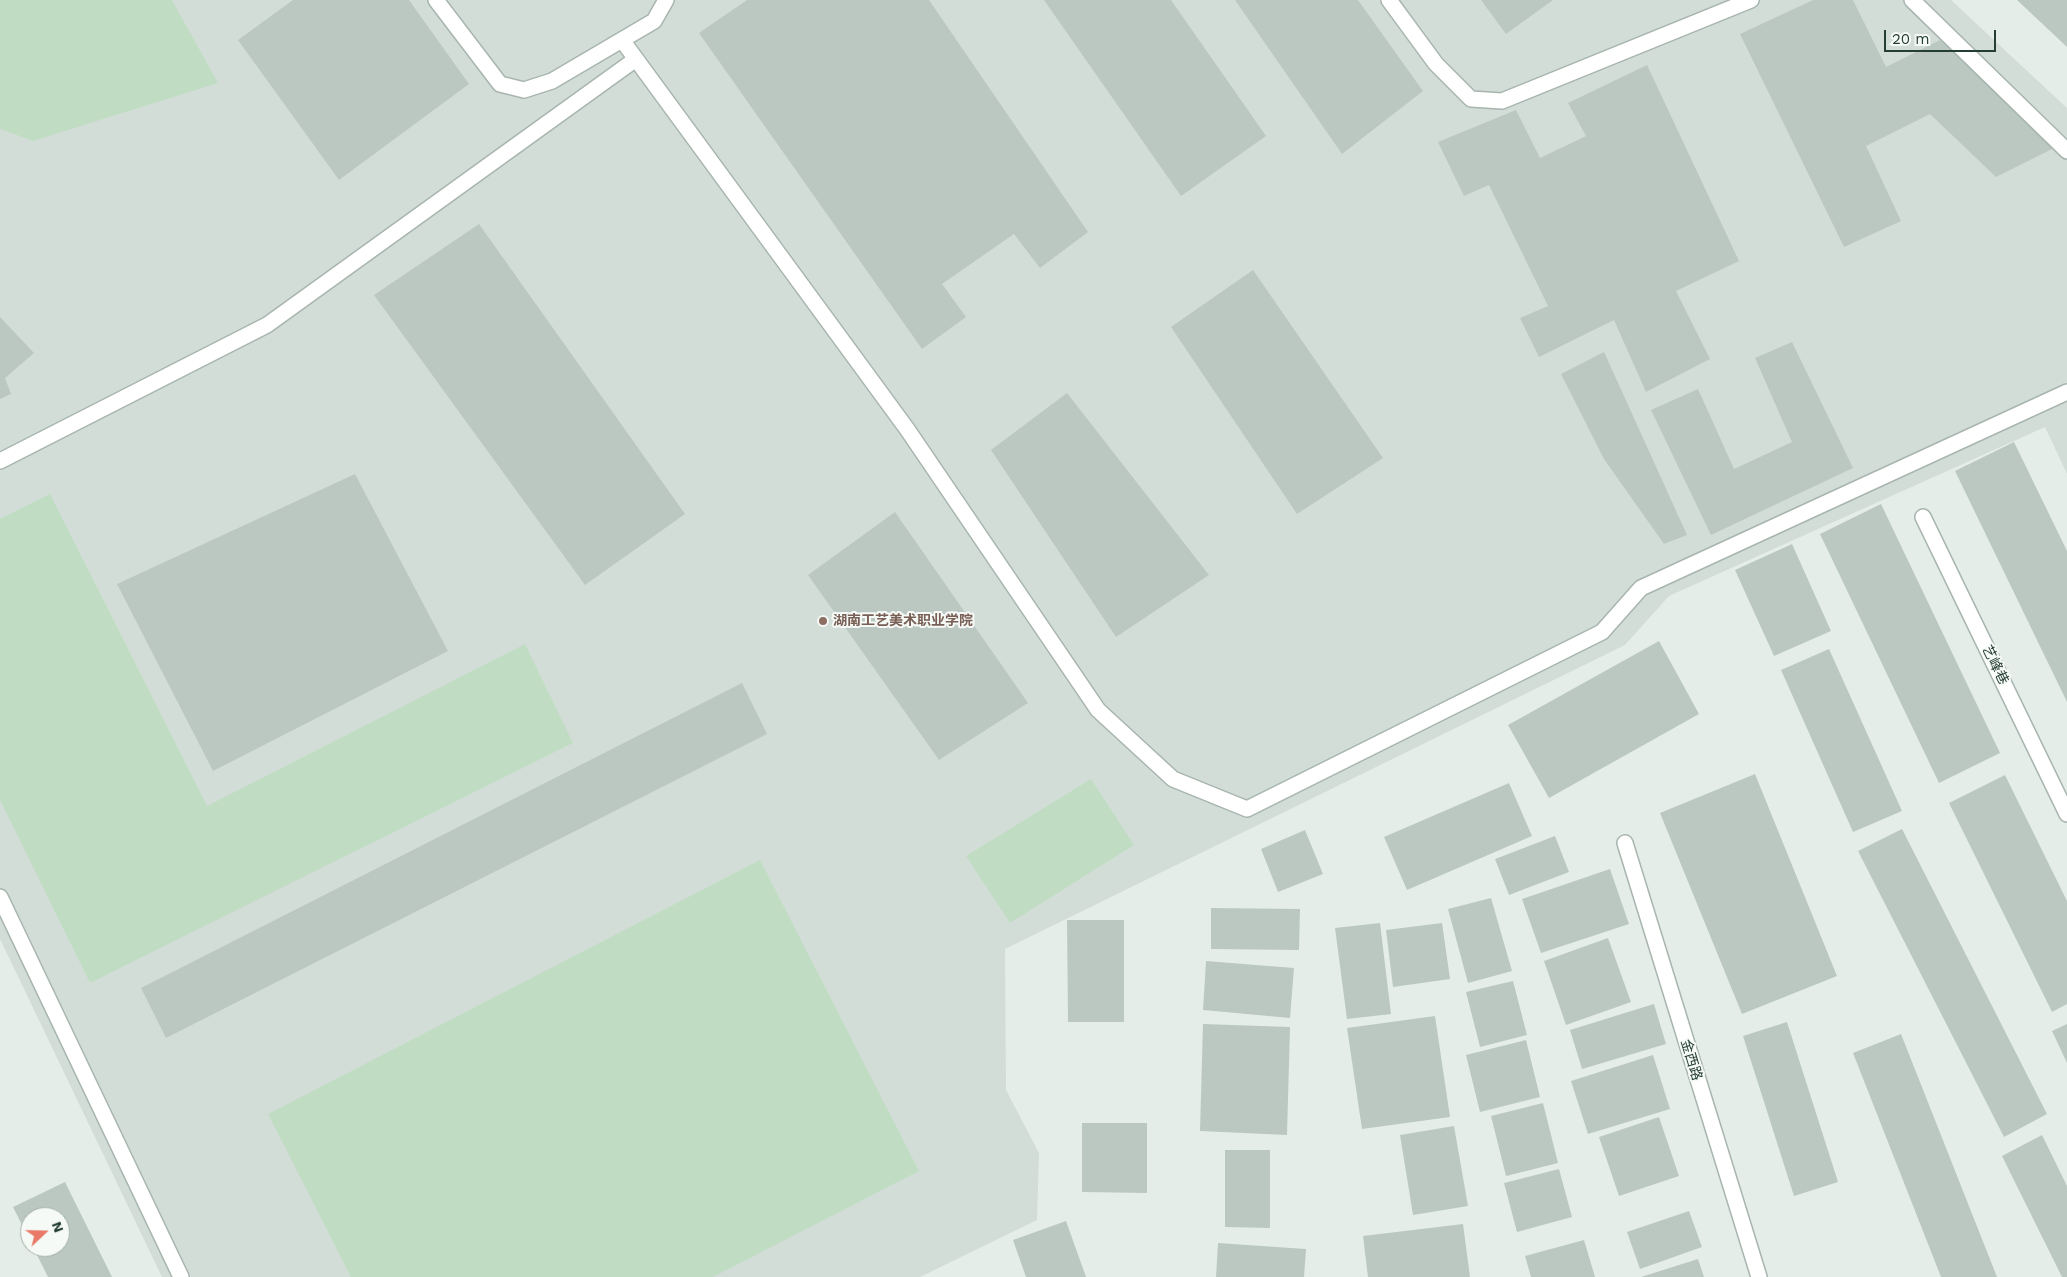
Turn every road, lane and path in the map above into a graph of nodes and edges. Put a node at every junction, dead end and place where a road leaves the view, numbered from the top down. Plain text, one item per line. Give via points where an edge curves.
1 (436, 0) edge
2 (666, 0) edge
3 (1389, 0) edge
4 (1751, 0) edge
5 (1912, 0) edge
6 (622, 40) junction
7 (636, 59) junction
8 (2067, 151) edge
9 (2067, 392) edge
10 (0, 461) edge
11 (1923, 517) dead end
12 (2067, 814) edge
13 (1625, 843) dead end
14 (0, 897) edge
15 (181, 1277) edge
16 (1759, 1277) edge

1 - 6 street via 500,84 524,90 552,82
2 - 6 street via 654,21
3 - 4 street via 1436,64 1471,99 1502,101
5 - 8 street
6 - 7 street
7 - 9 street via 907,429 1098,710 1173,779 1247,809 1602,632 1641,588
7 - 10 street via 267,326
11 - 12 street, 艺峰巷
13 - 16 street, 金西路
14 - 15 street

